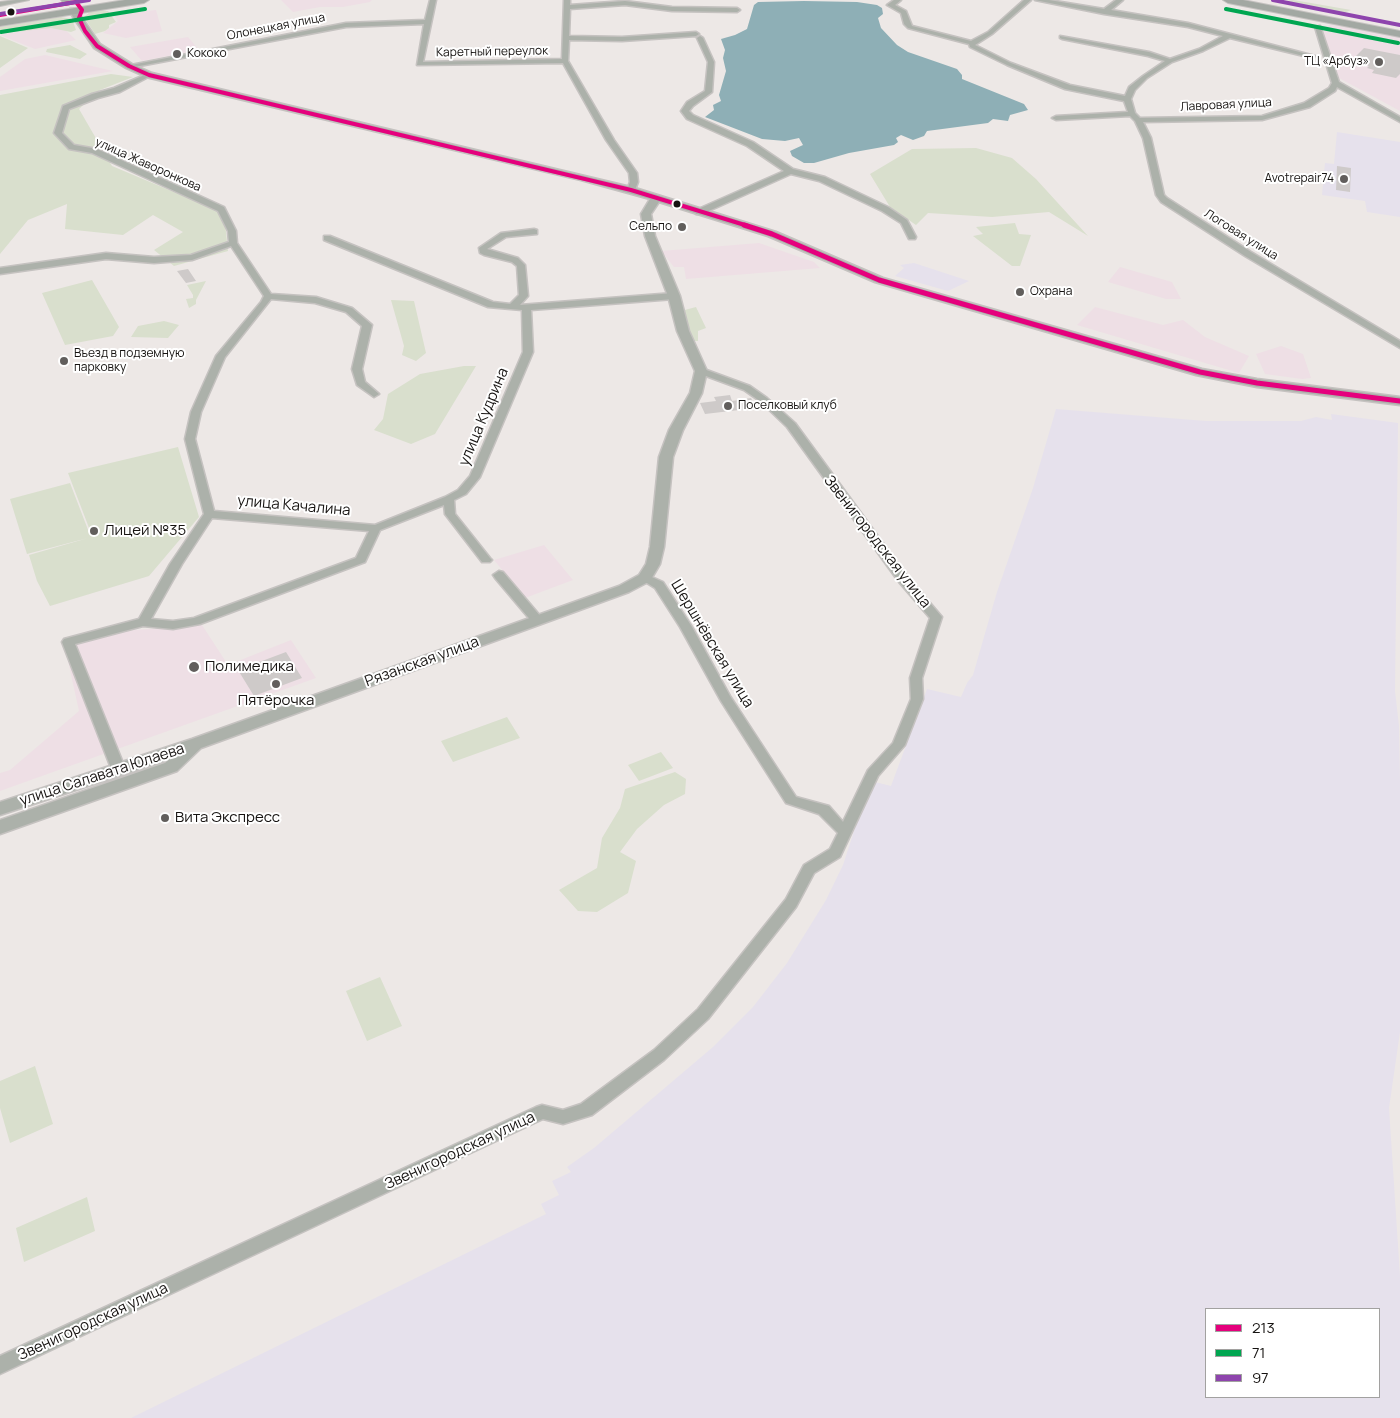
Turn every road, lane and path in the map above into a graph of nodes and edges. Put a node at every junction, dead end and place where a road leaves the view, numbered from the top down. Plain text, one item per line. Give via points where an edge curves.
1 (26, 0) edge
2 (89, 0) edge
3 (144, 0) edge
4 (432, 0) edge
5 (638, 0) edge
6 (898, 0) edge
7 (1028, 0) edge
8 (1038, 0) edge
9 (1120, 0) edge
10 (1228, 0) edge
11 (1255, 0) edge
12 (567, 3) edge
13 (625, 3) junction
14 (0, 4) edge
15 (74, 6) edge
16 (737, 10) dead end
17 (1104, 12) junction
18 (0, 14) edge
19 (1300, 14) junction
20 (428, 22) junction
21 (1343, 22) junction
22 (0, 23) edge
23 (1318, 27) junction
24 (1400, 28) edge
25 (1400, 34) edge
26 (1230, 35) junction
27 (1062, 37) dead end
28 (567, 38) junction
29 (972, 43) junction
30 (1312, 56) dead end
31 (566, 61) junction
32 (1170, 61) junction
33 (129, 66) junction
34 (149, 74) junction
35 (1336, 84) junction
36 (1127, 99) junction
37 (1135, 117) junction
38 (1056, 118) dead end
39 (1400, 120) edge
40 (790, 171) junction
41 (631, 190) junction
42 (656, 198) junction
43 (699, 212) junction
44 (534, 232) dead end
45 (912, 237) dead end
46 (328, 238) dead end
47 (233, 243) junction
48 (0, 270) edge
49 (268, 296) junction
50 (674, 296) junction
51 (511, 308) junction
52 (526, 308) junction
53 (1400, 345) edge
54 (701, 371) junction
55 (374, 394) dead end
56 (1400, 401) edge
57 (449, 499) junction
58 (429, 507) junction
59 (209, 514) junction
60 (450, 514) junction
61 (376, 528) junction
62 (486, 560) dead end
63 (498, 575) dead end
64 (645, 578) junction
65 (537, 620) junction
66 (143, 622) junction
67 (198, 743) joint
68 (121, 776) junction
69 (0, 808) edge
70 (1, 822) edge
71 (845, 832) junction
72 (0, 1365) edge

1 - 14 street
2 - 15 main road
3 - 15 main road
4 - 20 street
5 - 13 street
6 - 29 street via 890,5 904,12 910,27
7 - 29 street via 990,33
8 - 17 street
9 - 17 street
10 - 19 main road
11 - 24 main road
12 - 13 street
12 - 28 street
13 - 16 street via 672,9
15 - 18 main road
15 - 22 main road
15 - 33 street via 97,46
17 - 26 street
19 - 21 main road
19 - 23 street
20 - 31 street, Каретный переулок via 419,64
20 - 33 street, Олонецкая улица via 346,25
21 - 23 street
21 - 25 main road
23 - 35 street
26 - 30 street
26 - 32 street
27 - 32 street
28 - 31 street
28 - 40 street via 698,36 712,62 708,92 690,104 686,111 690,117 750,144
29 - 36 street via 977,50 1068,87
31 - 41 street via 610,140 633,173
32 - 36 street via 1145,77
33 - 34 street
34 - 41 street
34 - 47 street, улица Жаворонкова via 118,90 66,108 58,133 72,147 94,151 220,209 232,231
35 - 37 street, Лавровая улица via 1306,105 1262,118
35 - 39 street
36 - 37 street, Логовая улица
37 - 38 street, Лавровая улица
37 - 53 street, Логовая улица via 1147,138 1160,195 1164,200
40 - 43 street
40 - 45 street via 822,179 885,209 904,222
41 - 42 street
42 - 43 street
42 - 50 street via 648,208 646,218
43 - 56 street via 772,234 879,280 1200,372 1256,383
44 - 51 street via 504,235 483,251 515,260 521,265 524,296
46 - 51 street via 491,306
47 - 48 street via 192,257 154,260 106,256
47 - 49 street
49 - 55 street via 316,300 349,310 367,324 357,368 360,383
49 - 59 street via 221,356 196,412 190,439
50 - 52 street
50 - 54 street via 683,331
51 - 52 street
52 - 57 street, улица Кудрина via 528,352 476,477 462,492
54 - 64 street via 696,393 666,457 657,547
54 - 71 street, Звенигородская улица via 747,388 791,425 903,578 936,617 916,678 917,699 899,744 873,773
57 - 58 street
57 - 60 street
58 - 60 street
58 - 61 street
59 - 61 street, улица Качалина
59 - 66 street
60 - 62 street
61 - 66 street via 361,560 196,621 173,625
63 - 65 street
64 - 65 street, Рязанская улица via 624,589
64 - 71 street, Шершнёвская улица via 659,585 725,698 791,800 824,810
65 - 67 street, Рязанская улица
66 - 68 street via 68,642
67 - 68 street, улица Салавата Юлаева via 171,766
68 - 69 street, улица Салавата Юлаева
68 - 70 street, улица Салавата Юлаева
71 - 72 street, Звенигородская улица via 835,853 810,869 791,904 703,1014 659,1056 586,1110 563,1118 542,1112

